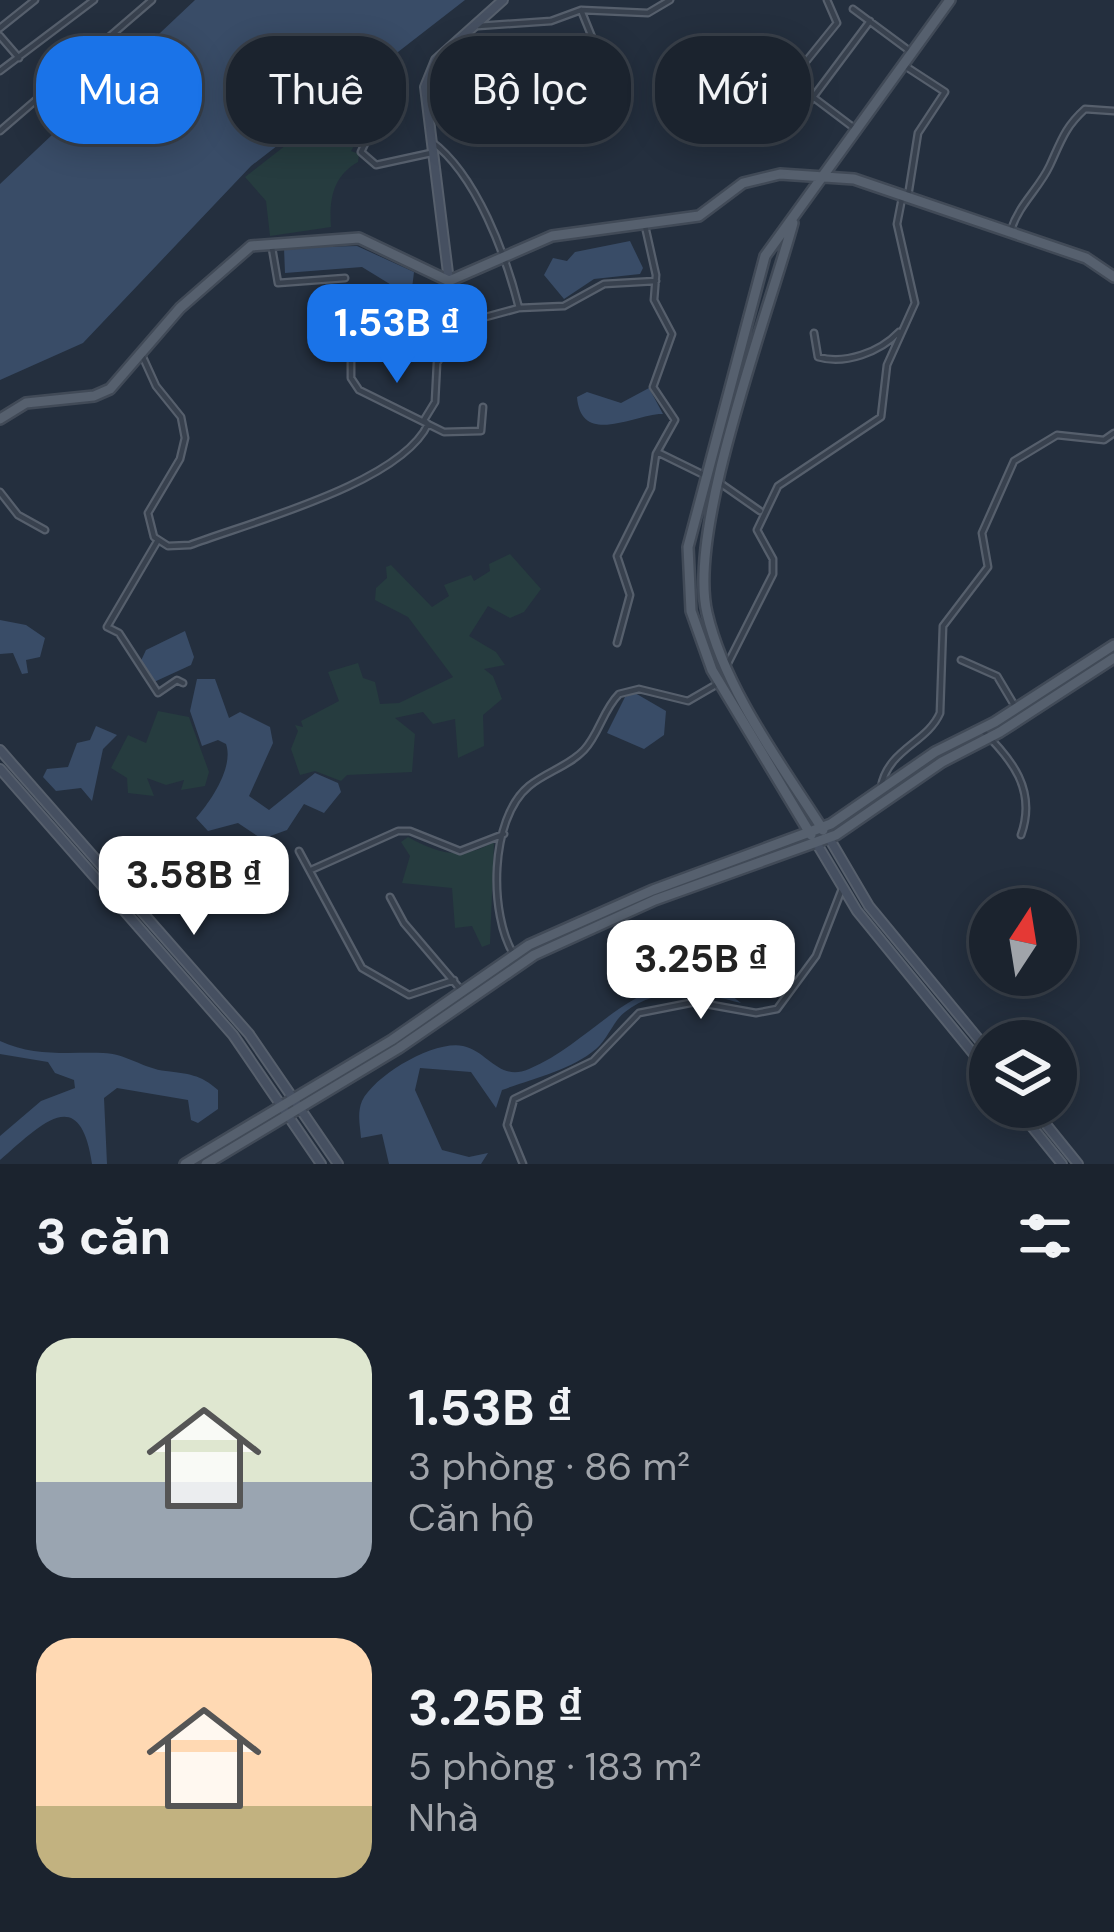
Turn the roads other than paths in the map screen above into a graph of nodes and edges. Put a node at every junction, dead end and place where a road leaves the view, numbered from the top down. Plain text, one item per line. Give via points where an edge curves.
1 (35, 0) edge
2 (94, 0) edge
3 (152, 0) edge
4 (502, 0) edge
5 (670, 0) edge
6 (827, 0) edge
7 (950, 0) edge
8 (853, 9) dead end
9 (581, 10) junction
10 (870, 21) junction
11 (474, 26) junction
12 (0, 32) edge
13 (464, 36) edge
14 (592, 36) edge
15 (911, 52) junction
16 (811, 57) edge
17 (19, 58) junction
18 (902, 64) junction
19 (0, 71) edge
20 (430, 72) edge
21 (813, 97) junction
22 (811, 100) edge
23 (1114, 112) edge
24 (854, 128) junction
25 (0, 131) edge
26 (430, 140) edge
27 (365, 144) edge
28 (430, 144) edge
29 (433, 144) edge
30 (431, 153) junction
31 (820, 174) junction
32 (906, 195) junction
33 (796, 212) junction
34 (645, 226) junction
35 (1010, 233) junction
36 (271, 242) junction
37 (505, 258) junction
38 (1114, 277) edge
39 (345, 278) dead end
40 (448, 281) junction
41 (656, 281) junction
42 (518, 308) junction
43 (905, 327) junction
44 (814, 333) dead end
45 (141, 353) junction
46 (351, 360) dead end
47 (483, 407) dead end
48 (0, 419) edge
49 (424, 420) junction
50 (477, 433) junction
51 (1114, 433) edge
52 (477, 444) dead end
53 (657, 452) junction
54 (704, 475) junction
55 (720, 483) junction
56 (0, 492) edge
57 (761, 512) junction
58 (45, 530) dead end
59 (158, 540) junction
60 (617, 643) dead end
61 (1114, 645) edge
62 (1114, 658) edge
63 (961, 660) dead end
64 (726, 668) junction
65 (183, 683) dead end
66 (719, 683) junction
67 (1016, 708) junction
68 (985, 733) junction
69 (0, 750) edge
70 (0, 769) edge
71 (881, 787) junction
72 (58, 817) junction
73 (46, 824) junction
74 (820, 833) junction
75 (504, 834) junction
76 (1022, 835) dead end
77 (817, 844) junction
78 (299, 851) dead end
79 (310, 871) junction
80 (842, 886) junction
81 (390, 897) dead end
82 (514, 955) junction
83 (457, 985) junction
84 (969, 1028) edge
85 (969, 1048) edge
86 (297, 1102) junction
87 (285, 1109) junction
88 (1033, 1128) edge
89 (1049, 1128) edge
90 (184, 1164) edge
91 (206, 1164) edge
92 (321, 1164) edge
93 (338, 1164) edge
94 (523, 1164) edge
95 (1062, 1164) edge
96 (1078, 1164) edge

1 - 12 street
2 - 17 street
3 - 25 street
4 - 11 main road
5 - 9 street via 648,13
6 - 16 street via 837,22
7 - 15 main road
8 - 10 street
9 - 11 street via 551,21
9 - 14 street
10 - 15 street
10 - 21 street
11 - 13 main road
12 - 17 street
15 - 18 main road
17 - 19 street
18 - 24 main road
18 - 32 street via 945,92 918,133
20 - 26 main road
21 - 22 street
21 - 24 street
23 - 35 street via 1085,109 1071,121
24 - 31 main road
27 - 30 street via 362,152 376,166
28 - 30 main road
29 - 37 street via 461,176
30 - 40 main road
31 - 32 main road
31 - 33 main road
31 - 34 main road via 760,176 702,214
32 - 35 main road
32 - 43 street via 897,224 916,297
33 - 54 main road via 765,256
33 - 55 main road
34 - 37 main road via 552,236
34 - 41 street
35 - 38 main road via 1086,258
36 - 39 street via 278,283
36 - 40 main road via 359,238
36 - 45 main road via 234,256
37 - 40 main road
37 - 42 street
41 - 42 street via 604,284 563,306
41 - 53 street via 672,337 653,387 675,420
42 - 49 street via 460,323 438,359 435,402
43 - 44 street via 888,345 836,362 817,355
43 - 57 street via 887,365 879,421 782,483
45 - 48 main road via 107,392 26,403
45 - 59 street via 184,430 180,459 148,513
46 - 49 street via 359,390
47 - 50 street
49 - 50 street via 444,432
49 - 59 street via 408,452 357,481 182,548
50 - 52 street
51 - 71 street via 1103,440 1052,437 1009,468 982,532 988,567 943,626 940,713 891,760
53 - 54 street
53 - 60 street via 652,488 617,556 630,595
54 - 66 main road via 688,547 691,610
55 - 57 street
55 - 64 main road via 704,548 706,610
56 - 58 street
57 - 64 street via 757,534 773,574
59 - 65 street via 107,627 158,693
61 - 67 main road
62 - 68 main road
63 - 67 street via 997,676
64 - 74 main road
66 - 74 main road
66 - 75 street via 688,701 639,689 619,694 580,754 523,792
67 - 68 main road
68 - 71 main road
68 - 74 main road
68 - 76 street via 1021,777 1028,806
69 - 72 main road
70 - 73 main road
71 - 74 main road
72 - 73 main road
72 - 86 main road via 249,1034
73 - 87 main road via 232,1035
74 - 77 main road
74 - 82 main road via 636,896
74 - 84 main road
75 - 79 street via 460,851 398,831
75 - 82 street via 497,898
77 - 80 main road
77 - 86 main road via 656,900 534,955 399,1048
78 - 79 street
79 - 83 street via 362,968 409,995
80 - 85 main road
80 - 94 street via 816,956 777,1009 695,1002 646,1010 597,1059 520,1093 507,1125
81 - 83 street
82 - 83 main road
83 - 86 main road via 392,1040
86 - 87 main road
86 - 93 main road
87 - 90 main road
87 - 91 main road
87 - 92 main road
88 - 95 main road
89 - 96 main road

